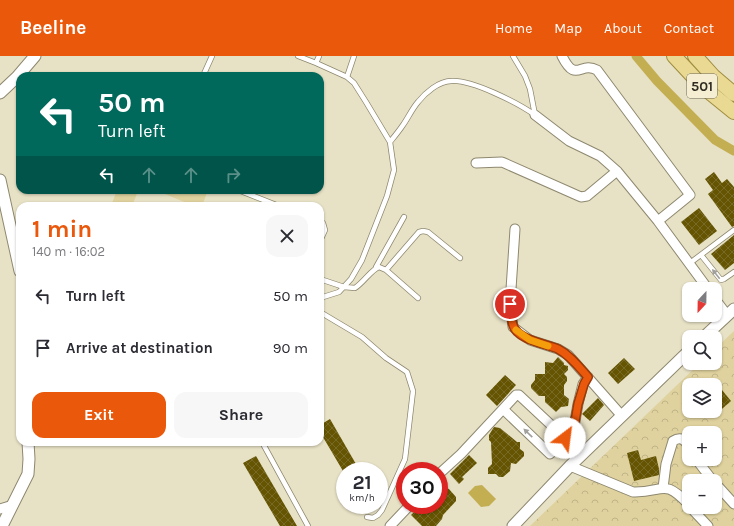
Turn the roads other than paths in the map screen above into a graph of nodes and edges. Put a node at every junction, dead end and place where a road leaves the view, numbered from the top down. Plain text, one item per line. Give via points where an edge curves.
1 (35, 56) edge
2 (212, 56) edge
3 (298, 56) edge
4 (319, 56) edge
5 (354, 56) edge
6 (513, 56) edge
7 (562, 56) edge
8 (674, 56) edge
9 (695, 56) edge
10 (316, 63) junction
11 (21, 72) edge
12 (205, 72) edge
13 (713, 76) junction
14 (347, 77) junction
15 (16, 78) edge
16 (702, 86) junction
17 (0, 93) edge
18 (734, 94) edge
19 (734, 112) edge
20 (535, 115) junction
21 (390, 142) junction
22 (476, 163) dead end
23 (617, 171) junction
24 (0, 180) edge
25 (248, 194) edge
26 (269, 202) edge
27 (404, 217) dead end
28 (658, 221) junction
29 (515, 229) dead end
30 (734, 230) edge
31 (16, 250) edge
32 (701, 255) junction
33 (460, 258) dead end
34 (690, 263) junction
35 (376, 267) junction
36 (386, 270) junction
37 (734, 272) edge
38 (324, 280) edge
39 (703, 282) edge
40 (344, 287) junction
41 (324, 297) edge
42 (418, 298) dead end
43 (722, 305) edge
44 (731, 312) edge
45 (324, 314) edge
46 (712, 330) edge
47 (682, 358) edge
48 (588, 377) junction
49 (503, 409) junction
50 (622, 416) junction
51 (565, 438) junction
52 (682, 438) edge
53 (28, 446) edge
54 (264, 446) edge
55 (448, 466) edge
56 (570, 466) junction
57 (701, 466) edge
58 (708, 474) edge
59 (663, 488) junction
60 (722, 491) edge
61 (682, 498) edge
62 (734, 504) edge
63 (13, 505) junction
64 (0, 509) edge
65 (401, 514) edge
66 (697, 514) edge
67 (367, 517) dead end
68 (2, 526) edge
69 (308, 526) edge
70 (390, 526) edge
71 (513, 526) edge
72 (708, 526) edge

1 - 11 street
2 - 12 lane
3 - 10 lane
4 - 10 lane
5 - 14 lane
6 - 20 lane via 530,89
7 - 28 street via 570,69 589,67 597,70 690,195
8 - 16 main road, 501
9 - 13 main road, 501
10 - 14 lane
13 - 16 main road via 707,87
13 - 18 main road, 501
14 - 21 lane via 366,102
15 - 17 street
16 - 19 main road, 501
20 - 21 lane via 516,103 470,83 449,80 417,102
20 - 23 street via 569,141 600,156
21 - 40 lane via 394,170 387,196 362,260
22 - 23 street via 502,162 581,198
23 - 28 street
24 - 31 street
25 - 26 lane
27 - 35 lane
28 - 34 street
29 - 48 street via 510,304 513,327 530,340 568,355
30 - 32 lane
32 - 34 lane
37 -> 32 lane via 721,280
33 - 36 lane via 428,232 423,231 419,232
34 - 39 street
35 - 36 lane
35 - 40 lane via 356,288
36 - 42 lane
38 - 40 lane
40 - 41 lane via 339,292
43 - 44 street
44 - 46 street
45 - 67 lane via 362,337 407,372 413,391 405,459 382,510 374,518
47 - 50 street
48 - 50 street
48 - 51 street via 578,404 574,427
49 - 51 street via 519,395
51 -> 49 street via 550,454
49 - 55 street
50 - 56 street
52 - 59 street via 673,441 666,464
53 - 63 street via 28,474
54 - 69 lane
56 - 59 street via 633,492
56 - 71 street
57 - 58 street
59 - 61 street via 671,489
60 - 62 street
63 - 64 street
63 - 68 street
65 - 70 street
66 - 72 street

